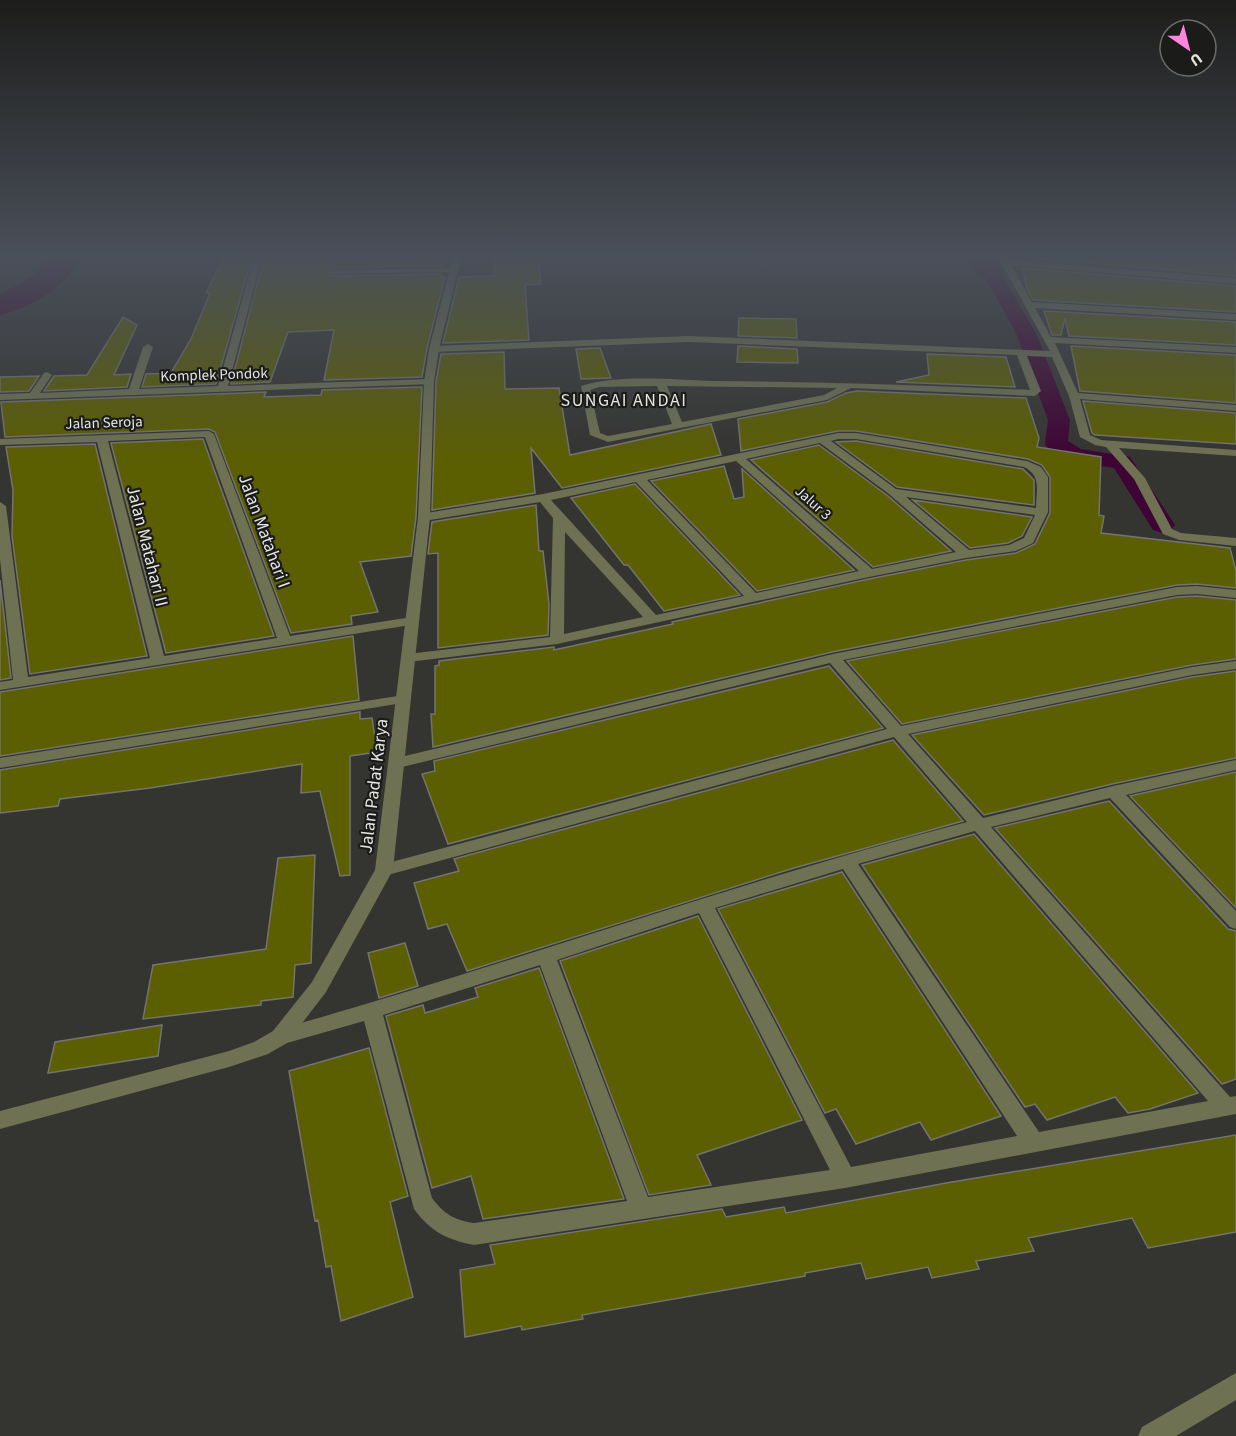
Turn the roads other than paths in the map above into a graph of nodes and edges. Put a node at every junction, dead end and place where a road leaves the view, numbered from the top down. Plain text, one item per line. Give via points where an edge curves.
1 (240, 324) edge
2 (440, 324) edge
3 (1040, 324) edge
4 (1049, 340) junction
5 (148, 347) dead end
6 (434, 349) junction
7 (1236, 350) edge
8 (1024, 353) junction
9 (1056, 354) junction
10 (47, 375) dead end
11 (429, 382) junction
12 (661, 382) junction
13 (849, 385) junction
14 (222, 390) junction
15 (133, 393) junction
16 (33, 396) junction
17 (1074, 396) junction
18 (0, 397) edge
19 (1236, 408) edge
20 (678, 426) junction
21 (209, 434) joint
22 (102, 438) junction
23 (822, 438) junction
24 (0, 442) edge
25 (1109, 443) junction
26 (1236, 453) edge
27 (737, 456) junction
28 (638, 477) junction
29 (894, 492) junction
30 (543, 498) junction
31 (0, 506) edge
32 (1042, 512) junction
33 (424, 517) junction
34 (559, 518) junction
35 (1236, 542) edge
36 (966, 554) junction
37 (869, 573) junction
38 (1236, 594) edge
39 (753, 598) junction
40 (653, 620) junction
41 (412, 621) junction
42 (557, 640) junction
43 (285, 641) junction
44 (408, 658) junction
45 (833, 658) junction
46 (158, 662) junction
47 (1236, 665) edge
48 (21, 683) junction
49 (0, 686) edge
50 (404, 699) junction
51 (898, 731) junction
52 (0, 763) edge
53 (398, 763) junction
54 (1236, 765) edge
55 (1113, 791) junction
56 (979, 823) junction
57 (847, 861) junction
58 (384, 870) junction
59 (704, 905) junction
60 (1236, 922) edge
61 (546, 955) junction
62 (372, 1012) junction
63 (280, 1037) junction
64 (1231, 1106) edge
65 (0, 1120) edge
66 (1033, 1142) junction
67 (845, 1178) junction
68 (641, 1209) junction
69 (1236, 1386) edge
70 (1151, 1436) edge

1 - 14 street
2 - 6 street, Jalan Padat Karya
3 - 4 street
4 - 7 street
4 - 9 street
5 - 15 street
6 - 8 street via 689,339
6 - 11 street, Jalan Padat Karya
8 - 9 street
8 - 13 street via 1035,393
9 - 17 street
10 - 16 street
11 - 14 street, Komplek Pondok
11 - 33 street, Jalan Padat Karya
12 - 13 street
12 - 20 street
12 - 20 street via 585,388 595,435 608,439
13 - 20 street via 827,396
14 - 15 street, Komplek Pondok
15 - 16 street, Komplek Pondok
16 - 18 street, Komplek Pondok
17 - 19 street
17 - 25 street via 1085,437
21 - 22 street, Jalan Seroja
21 - 43 street, Jalan Matahari I
22 - 24 street, Jalan Seroja
22 - 46 street, Jalan Matahari II
23 - 27 street
23 - 29 street
23 - 32 street via 856,436 1027,464 1042,477
25 - 26 street
25 - 35 street via 1139,478 1167,531 1179,536
27 - 28 street
27 - 37 street, Jalur 3
28 - 30 street
28 - 39 street
29 - 32 street
29 - 36 street
30 - 33 street
30 - 34 street
31 - 48 street
32 - 36 street via 1032,536 1023,544
33 - 41 street, Jalan Padat Karya
34 - 40 street
34 - 42 street
36 - 37 street
37 - 39 street
38 - 45 street via 1177,591
39 - 40 street
40 - 42 street
41 - 43 street
41 - 44 street, Jalan Padat Karya
42 - 44 street
43 - 46 street
44 - 50 street, Jalan Padat Karya
45 - 51 street
45 - 53 street
46 - 48 street
47 - 51 street
48 - 49 street
50 - 52 street
50 - 53 street, Jalan Padat Karya
51 - 56 street
51 - 58 street
53 - 58 street, Jalan Padat Karya
54 - 55 street
55 - 56 street
55 - 60 street
56 - 57 street
56 - 64 street
57 - 59 street
57 - 66 street
58 - 63 street, Jalan Padat Karya via 319,987
59 - 61 street
59 - 67 street
61 - 62 street
61 - 68 street
62 - 63 street
62 - 68 street via 422,1202 436,1221 454,1231 474,1234
63 - 65 street, Jalan Padat Karya via 229,1059
64 - 66 street
66 - 67 street
67 - 68 street
69 - 70 street

